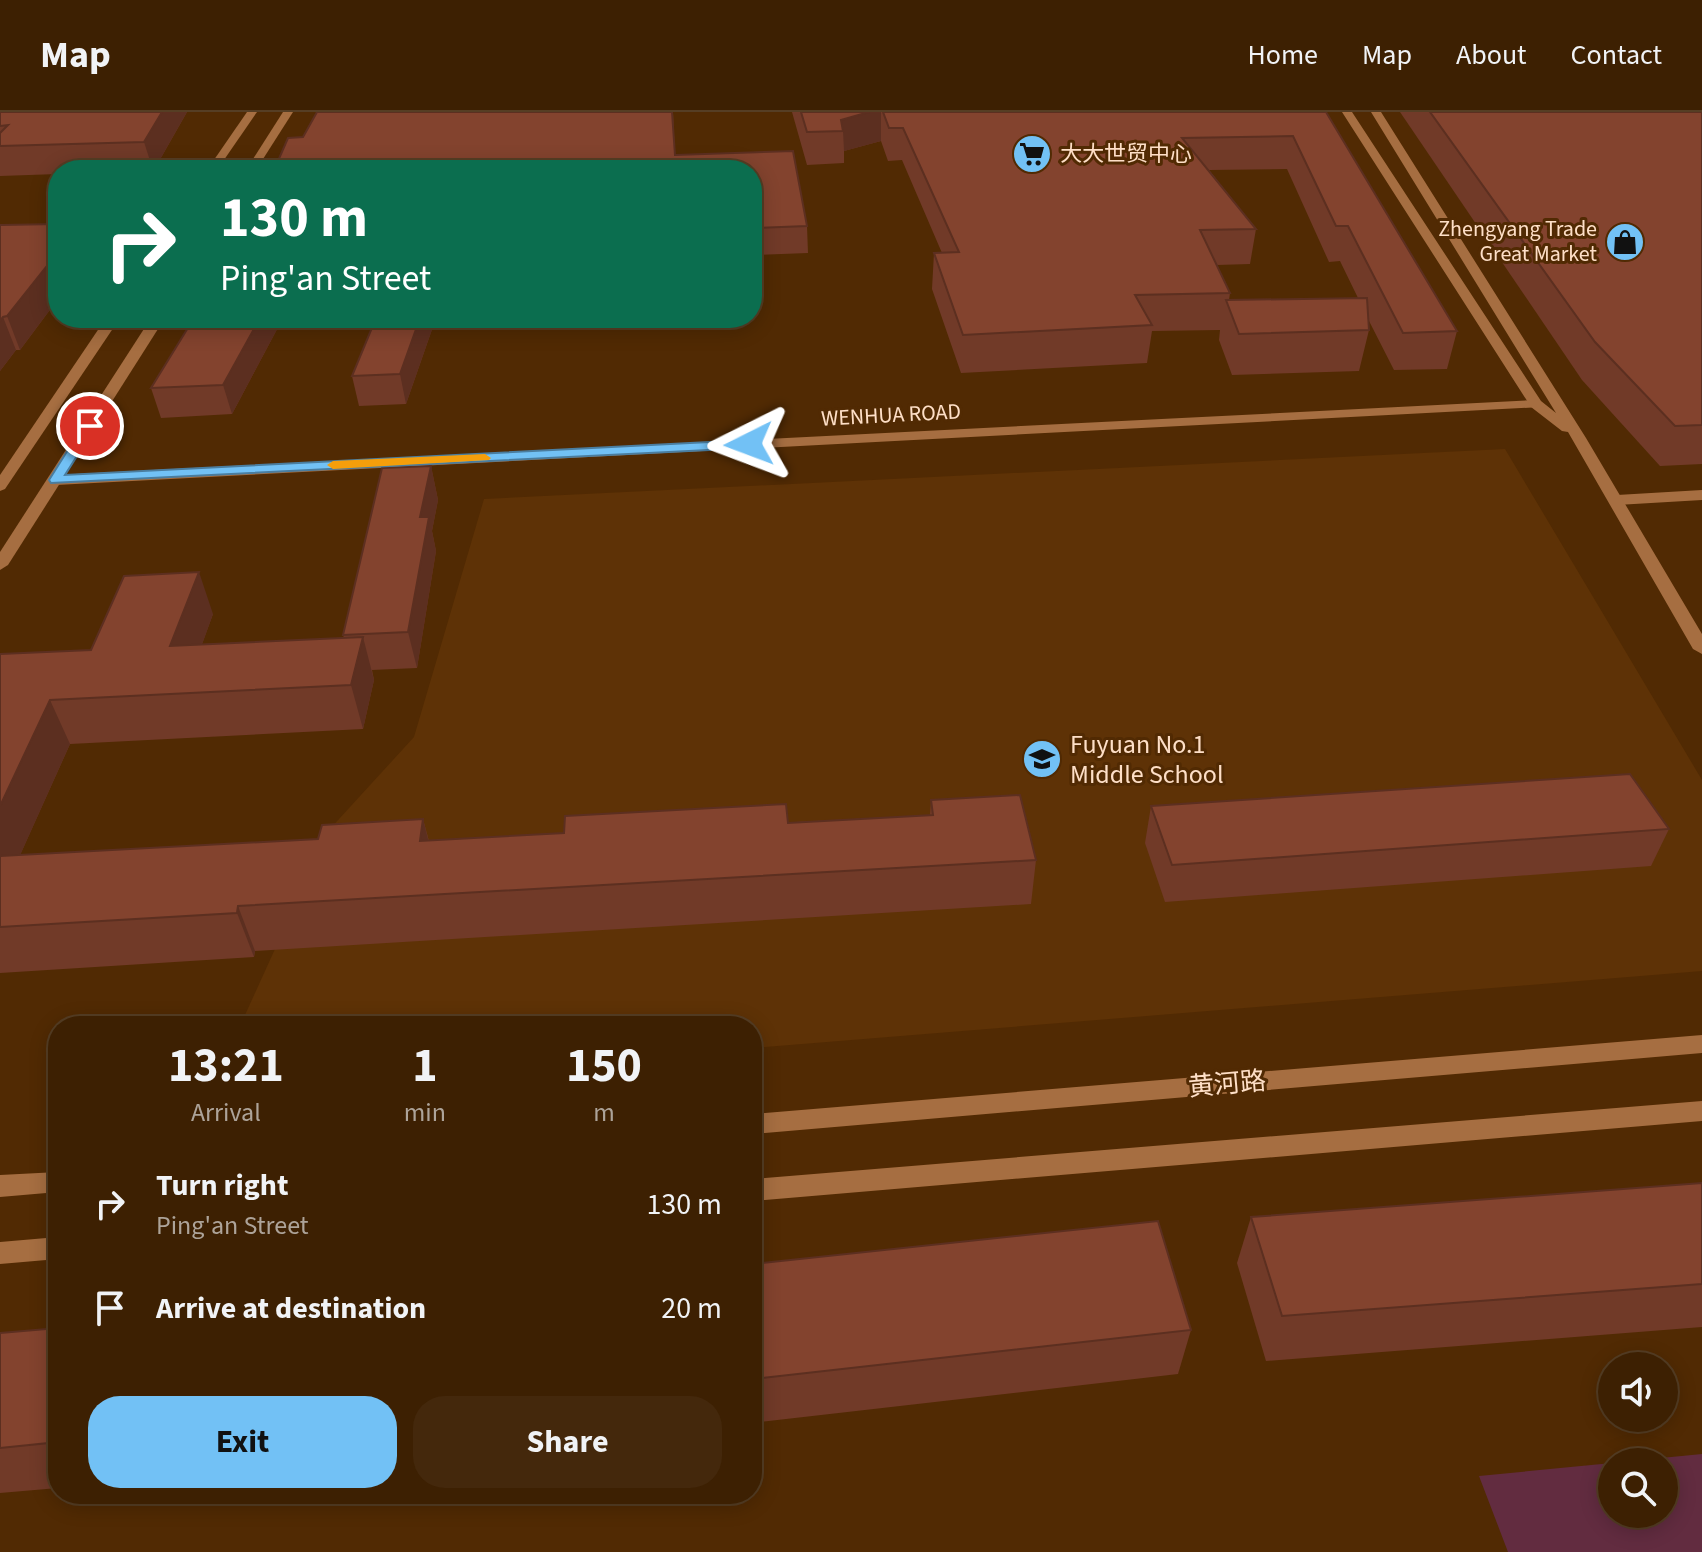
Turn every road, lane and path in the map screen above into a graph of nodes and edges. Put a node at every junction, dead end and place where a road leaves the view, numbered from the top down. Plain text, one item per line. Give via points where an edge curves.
1 (252, 112) edge
2 (288, 112) edge
3 (1347, 112) edge
4 (1376, 112) edge
5 (219, 160) edge
6 (257, 160) edge
7 (106, 328) edge
8 (152, 328) edge
9 (1536, 404) junction
10 (1579, 438) junction
11 (56, 480) junction
12 (0, 486) edge
13 (1702, 495) edge
14 (1617, 500) junction
15 (0, 565) edge
16 (1702, 649) edge
17 (1702, 1044) edge
18 (1702, 1111) edge
19 (762, 1123) edge
20 (48, 1183) edge
21 (0, 1186) edge
22 (762, 1189) edge
23 (48, 1249) edge
24 (0, 1253) edge

1 - 5 main road
2 - 6 main road
3 - 9 main road
4 - 10 main road
7 - 12 main road
8 - 11 main road
9 - 10 main road
9 - 11 main road, WENHUA ROAD
10 - 14 main road
11 - 15 main road
13 - 14 main road
14 - 16 main road
17 - 19 main road, 黄河路
18 - 22 main road
20 - 21 main road
23 - 24 main road

